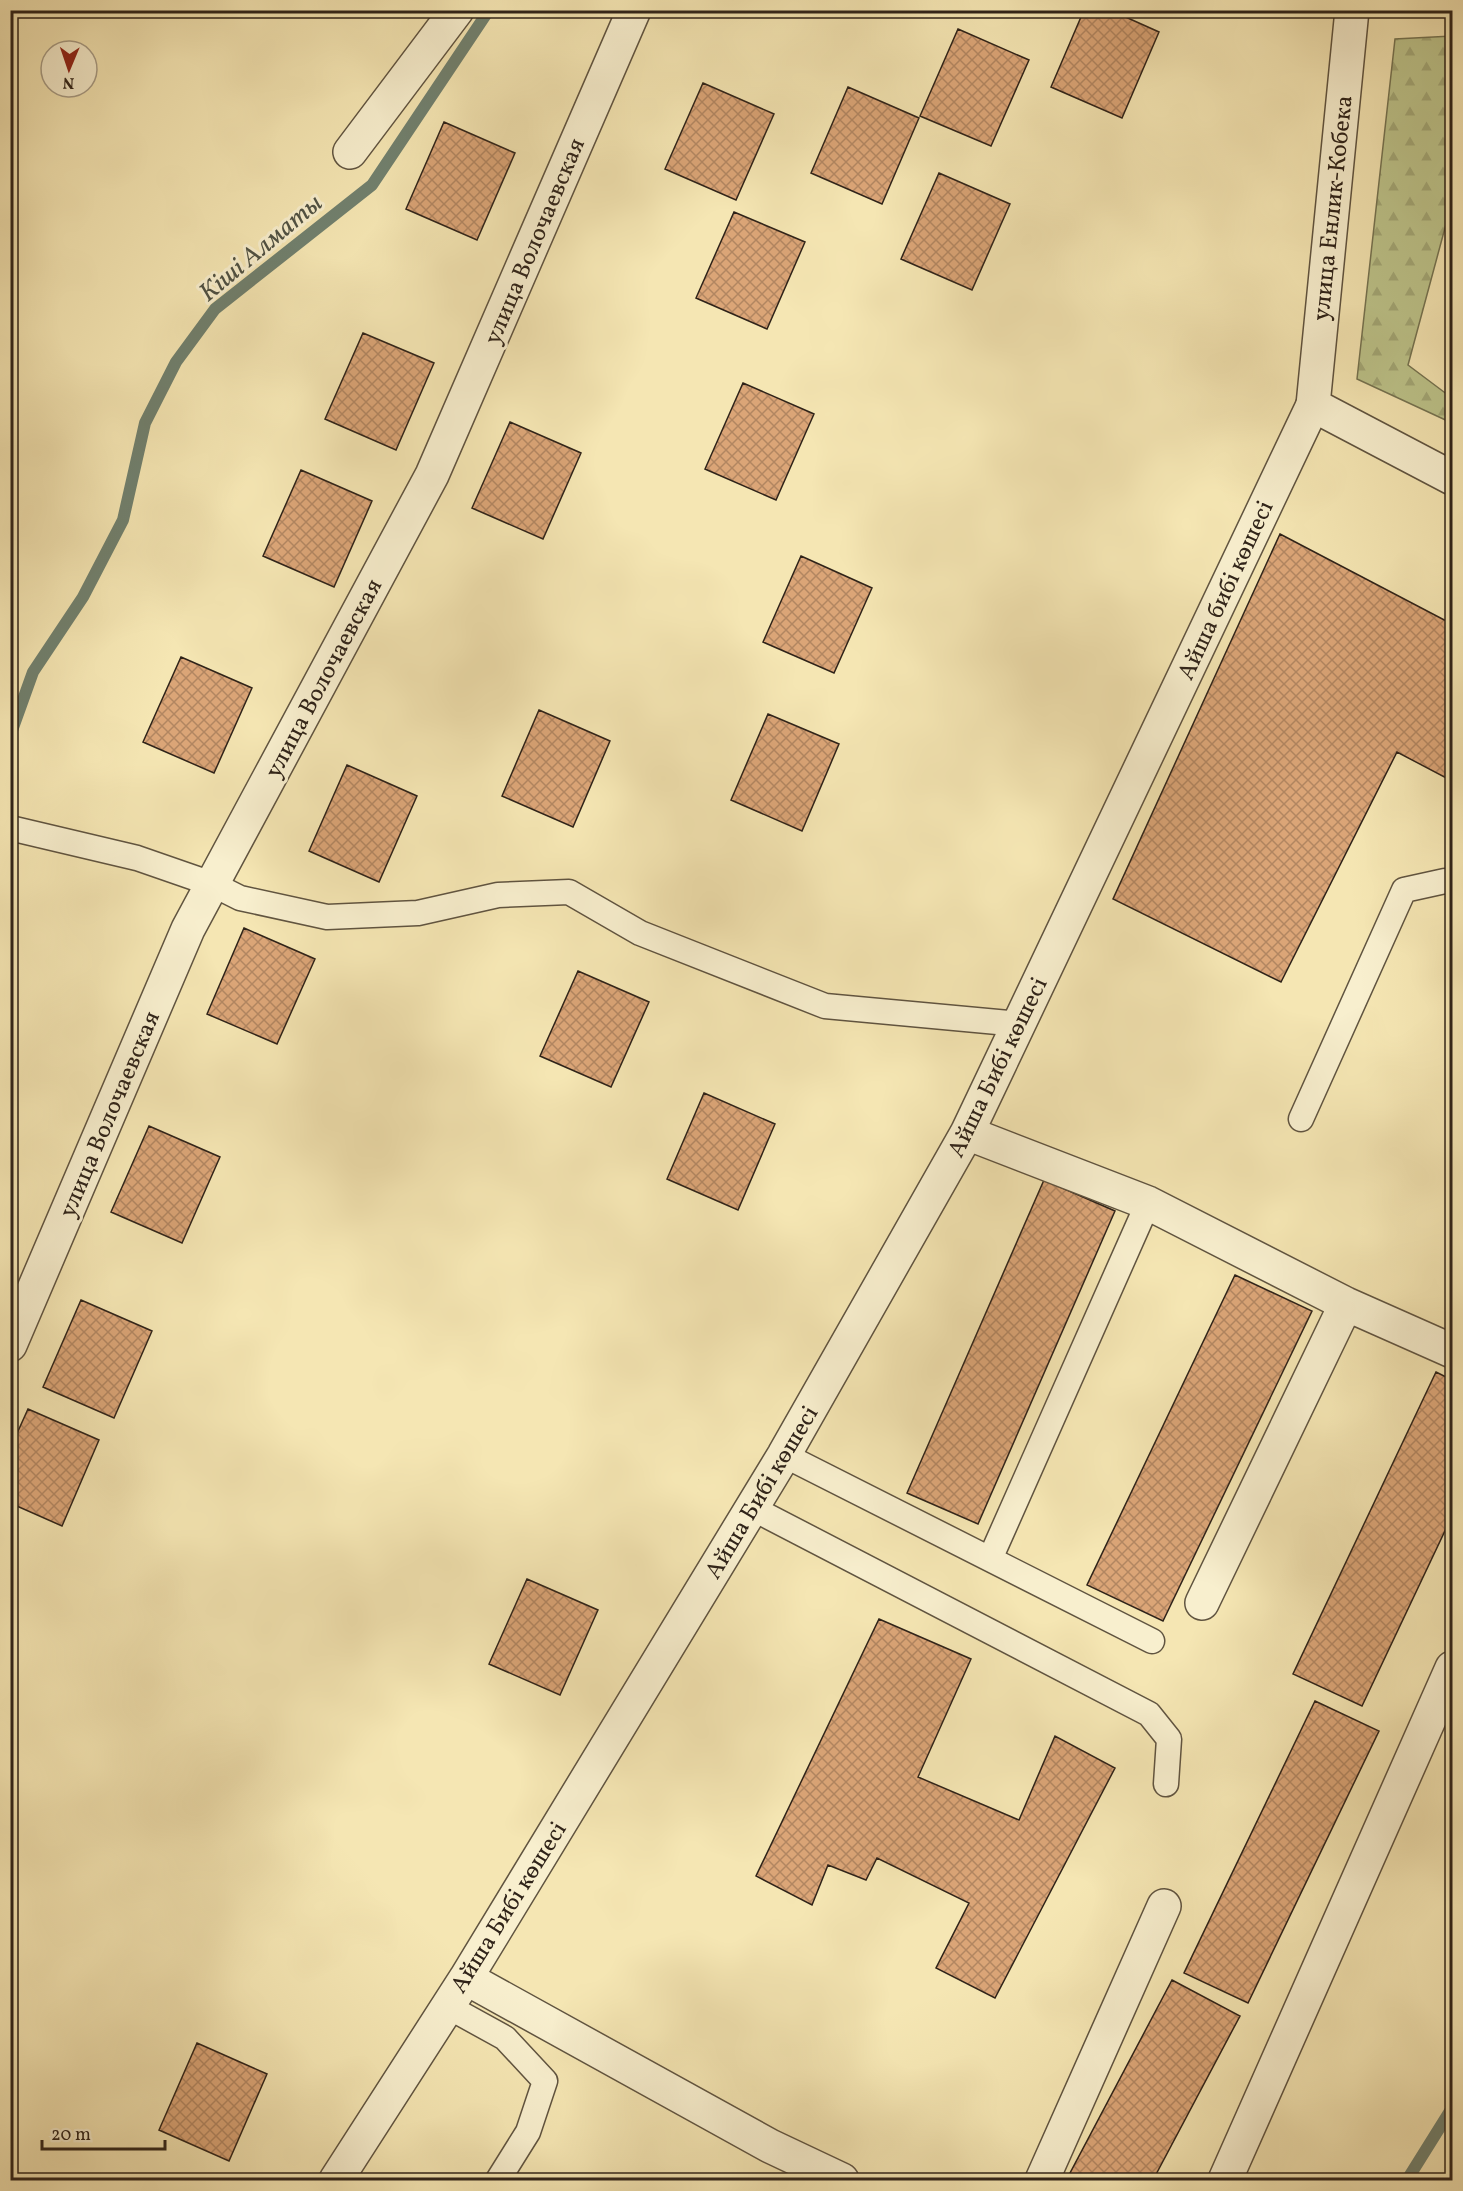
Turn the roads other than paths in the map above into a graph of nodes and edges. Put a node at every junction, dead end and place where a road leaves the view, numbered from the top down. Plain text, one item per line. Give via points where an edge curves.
1 (457, 10) edge
2 (634, 10) edge
3 (1352, 10) edge
4 (350, 152) dead end
5 (1313, 405) junction
6 (1452, 478) edge
7 (1137, 775) joint
8 (10, 828) edge
9 (1452, 882) edge
10 (212, 884) junction
11 (1019, 1024) junction
12 (1301, 1119) dead end
13 (968, 1132) junction
14 (1148, 1203) junction
15 (1346, 1304) junction
16 (10, 1345) edge
17 (1452, 1351) edge
18 (784, 1455) junction
19 (752, 1508) junction
20 (990, 1559) junction
21 (1202, 1604) dead end
22 (1152, 1641) dead end
23 (1452, 1668) edge
24 (1166, 1784) dead end
25 (1164, 1906) dead end
26 (466, 1978) junction
27 (447, 2006) junction
28 (336, 2181) edge
29 (498, 2181) edge
30 (842, 2181) edge
31 (1042, 2181) edge
32 (1226, 2181) edge

1 - 4 street
2 - 10 street, улица Волочаевская via 432,475
3 - 5 street, улица Енлик-Кобека
5 - 6 street
5 - 7 street, Айша бибі көшесі
7 - 11 street, Айша Бибі көшесі
8 - 10 lane via 136,858
9 - 12 lane via 1404,890
10 - 11 lane via 240,898 327,917 418,913 498,895 569,892 640,933 825,1006
10 - 16 street, улица Волочаевская via 188,929
11 - 13 street, Айша Бибі көшесі
13 - 14 street
13 - 18 street, Айша Бибі көшесі
14 - 15 street
14 - 20 lane
15 - 17 street
15 - 21 street
18 - 19 street, Айша Бибі көшесі
18 - 20 lane
19 - 24 lane via 1149,1714 1169,1739
19 - 26 street, Айша Бибі көшесі
20 - 22 lane
23 - 32 street
25 - 31 street
26 - 27 street, Айша Бибі көшесі
26 - 30 street via 770,2146
27 - 28 street, Айша Бибі көшесі
27 - 29 lane via 505,2038 545,2081 528,2133

